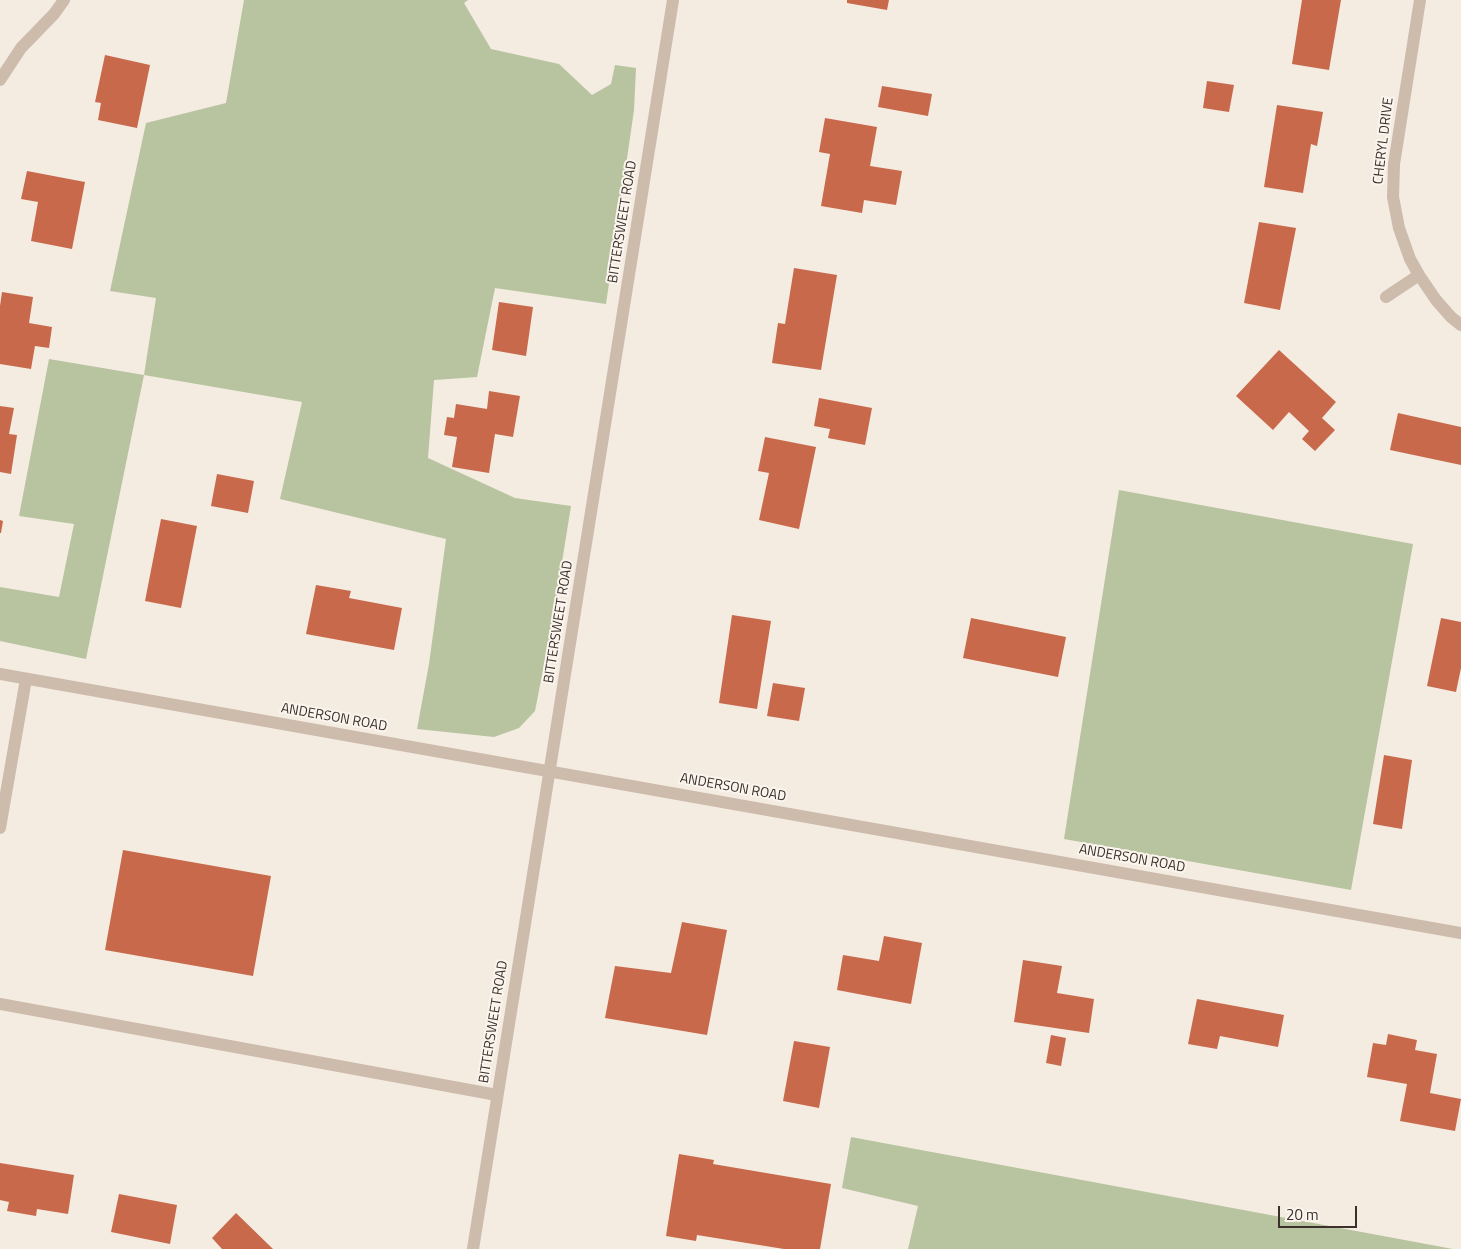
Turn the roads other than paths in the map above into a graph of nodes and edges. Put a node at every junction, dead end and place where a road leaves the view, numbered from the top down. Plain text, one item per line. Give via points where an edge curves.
1 (64, 0) edge
2 (673, 0) edge
3 (1420, 0) edge
4 (0, 80) edge
5 (1419, 275) junction
6 (1386, 297) dead end
7 (1461, 325) edge
8 (0, 674) edge
9 (26, 679) junction
10 (550, 771) junction
11 (0, 828) edge
12 (1461, 933) edge
13 (0, 1004) edge
14 (498, 1095) junction
15 (473, 1249) edge

1 - 4 street via 21,48
2 - 10 street, BITTERSWEET ROAD
3 - 5 street, CHERYL DRIVE via 1394,164 1399,228
5 - 6 street
5 - 7 street, CHERYL DRIVE via 1451,317
8 - 9 street, ANDERSON ROAD
9 - 10 street, ANDERSON ROAD
9 - 11 street
10 - 12 street, ANDERSON ROAD
10 - 14 street, BITTERSWEET ROAD
13 - 14 street
14 - 15 street, BITTERSWEET ROAD

